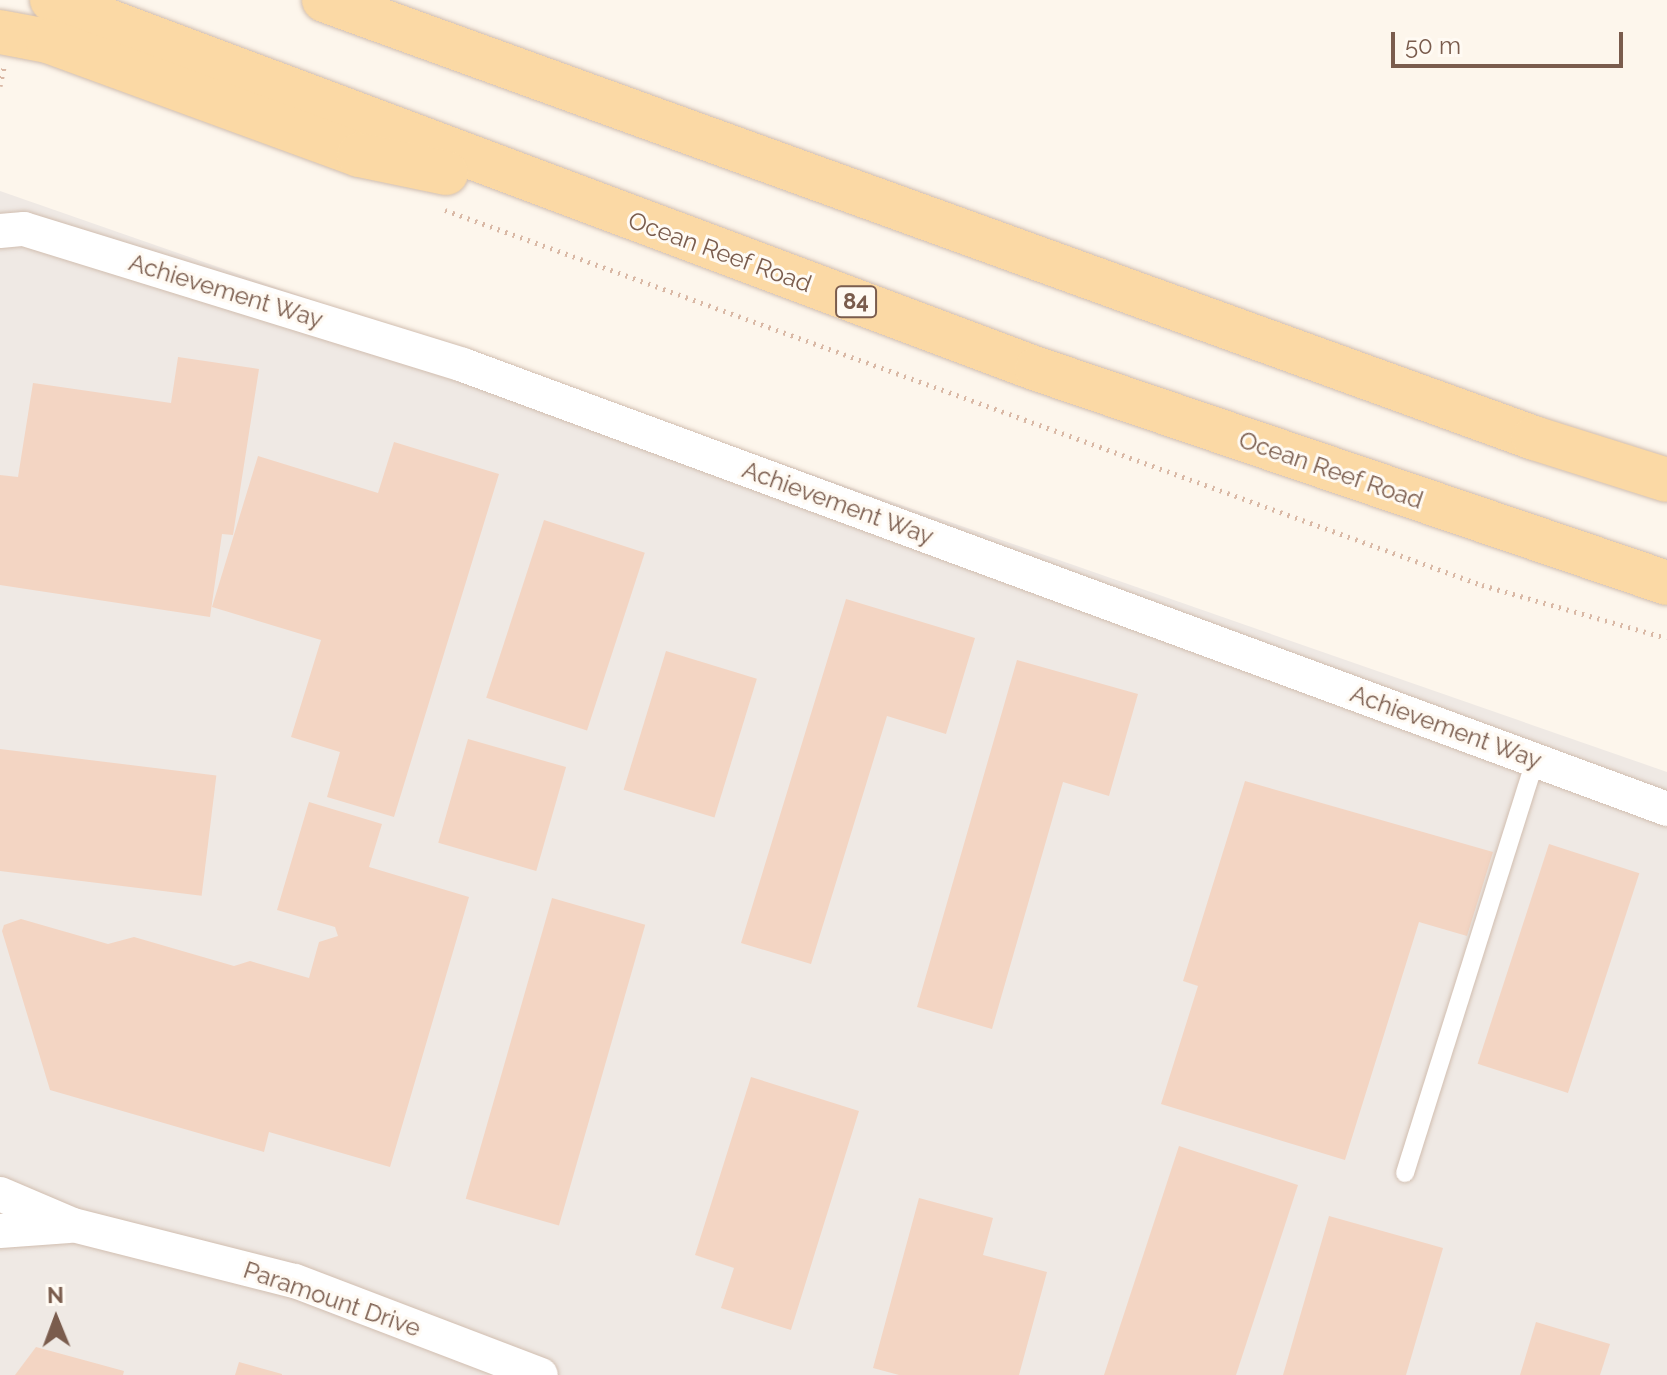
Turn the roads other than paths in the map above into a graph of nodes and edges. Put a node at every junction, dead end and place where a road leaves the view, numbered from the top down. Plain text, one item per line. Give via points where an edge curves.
1 (52, 0) edge
2 (324, 0) edge
3 (0, 32) edge
4 (578, 200) junction
5 (0, 231) edge
6 (1667, 480) edge
7 (1667, 583) edge
8 (1535, 760) junction
9 (1667, 809) edge
10 (1405, 1173) dead end
11 (0, 1194) edge
12 (73, 1225) junction
13 (0, 1231) edge
14 (541, 1375) edge

1 - 4 main road, Ocean Reef Road / 84
2 - 6 main road via 1534,438
3 - 4 main road via 48,41 359,155
4 - 7 main road, Ocean Reef Road / 84 via 1037,369
5 - 8 street, Achievement Way via 24,229 463,365
8 - 9 street, Achievement Way
8 - 10 lane
11 - 12 street, Paramount Drive
12 - 13 street, Paramount Drive
12 - 14 street, Paramount Drive via 295,1281

